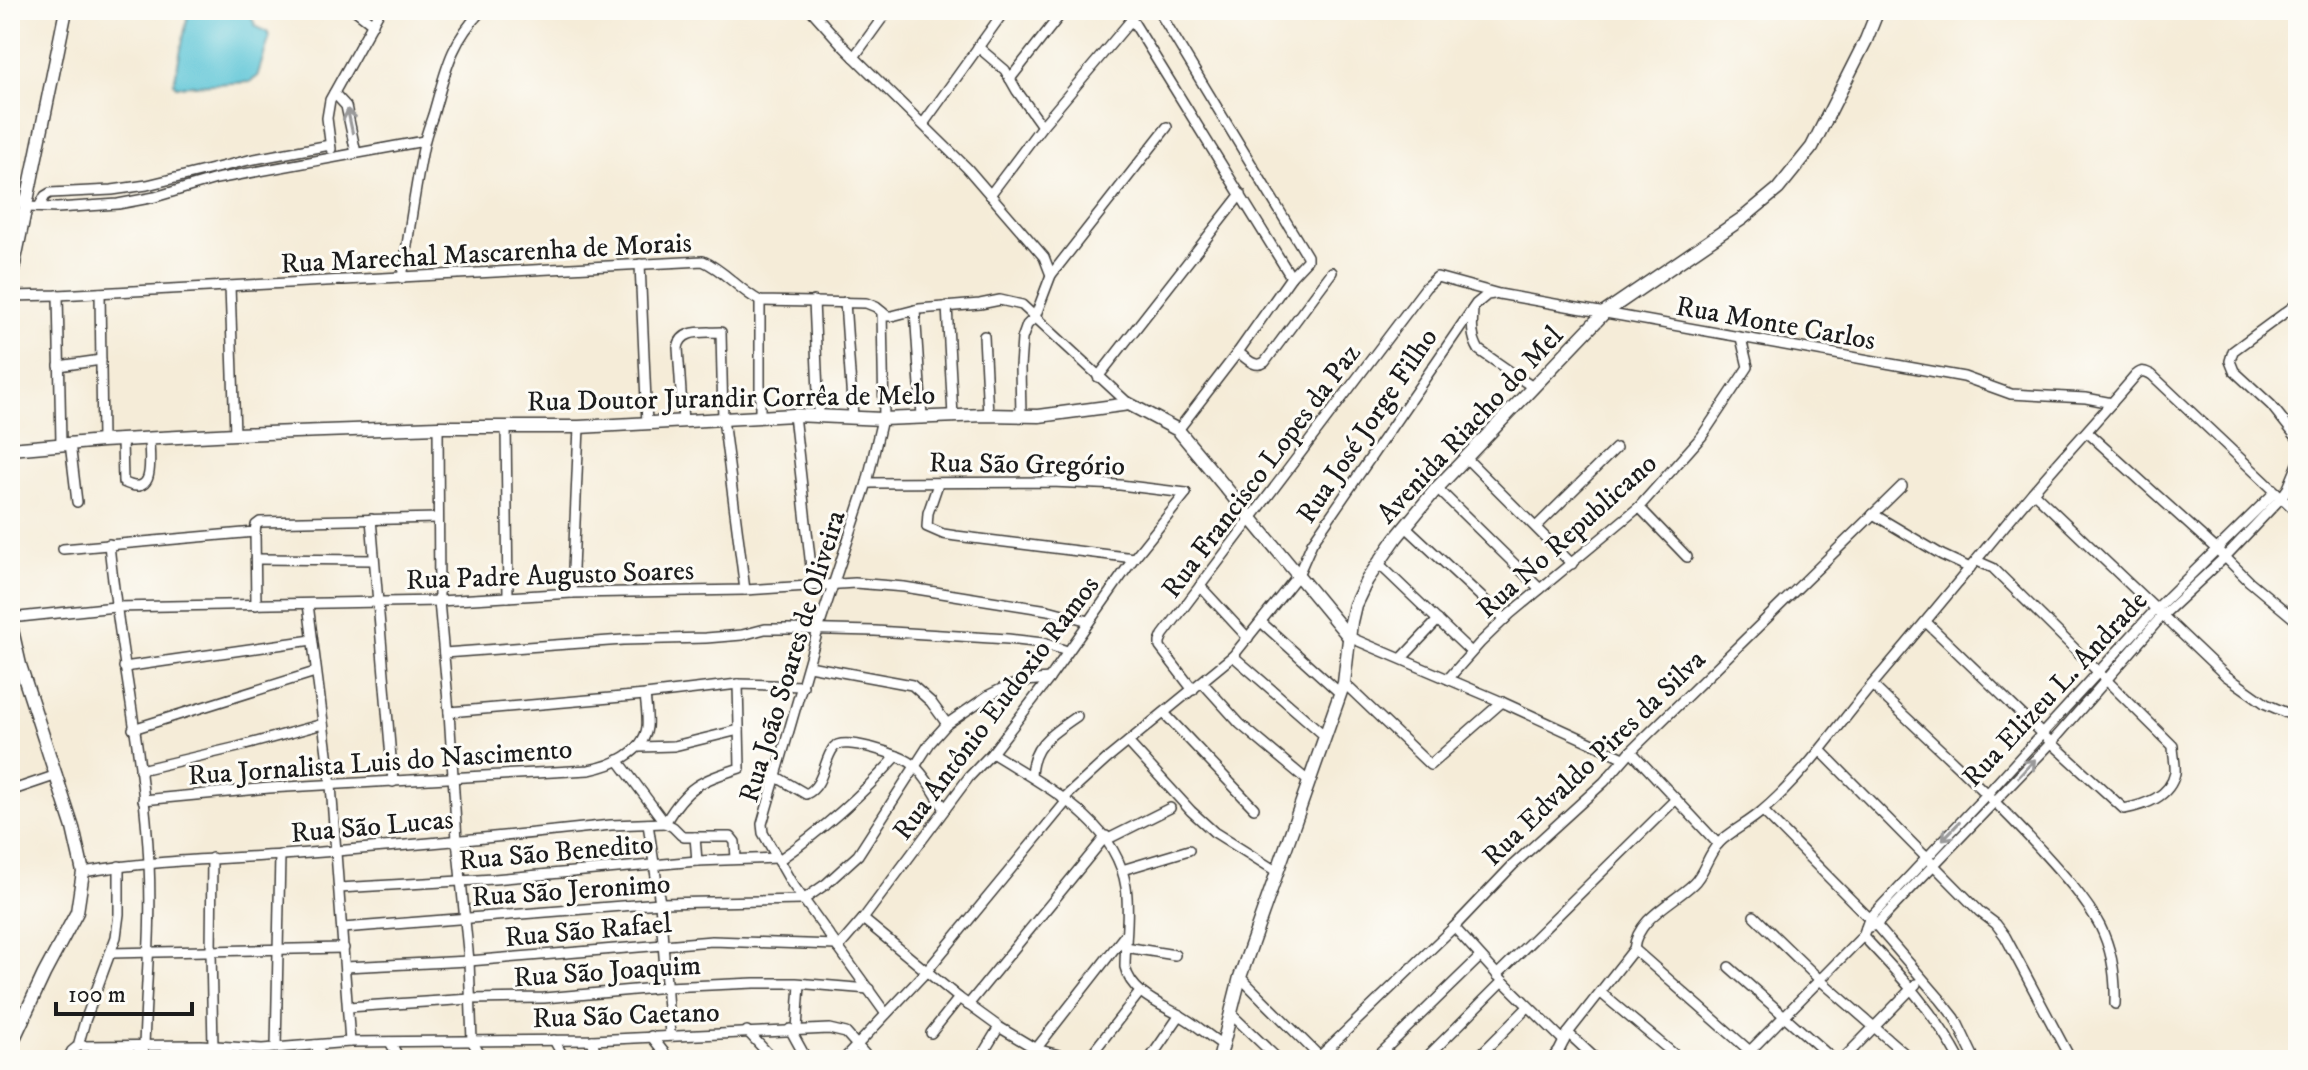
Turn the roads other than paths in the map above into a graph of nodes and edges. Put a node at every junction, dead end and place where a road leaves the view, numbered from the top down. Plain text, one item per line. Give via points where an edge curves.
1 (66, 10) edge
2 (355, 10) edge
3 (380, 10) edge
4 (482, 10) edge
5 (811, 10) edge
6 (888, 10) edge
7 (1005, 10) edge
8 (1064, 10) edge
9 (1158, 10) edge
10 (1878, 10) edge
11 (1129, 15) edge
12 (373, 24) junction
13 (978, 47) junction
14 (854, 57) junction
15 (1010, 79) junction
16 (334, 93) junction
17 (923, 124) junction
18 (1042, 126) junction
19 (1167, 127) dead end
20 (424, 141) junction
21 (330, 145) junction
22 (356, 153) junction
23 (333, 157) junction
24 (10, 191) edge
25 (1241, 194) junction
26 (990, 195) junction
27 (33, 207) junction
28 (640, 264) junction
29 (1332, 272) dead end
30 (1051, 275) junction
31 (1291, 277) junction
32 (402, 278) junction
33 (1434, 278) joint
34 (10, 284) edge
35 (230, 286) junction
36 (1474, 287) junction
37 (100, 293) junction
38 (1496, 293) junction
39 (58, 295) junction
40 (10, 296) edge
41 (760, 301) junction
42 (814, 301) junction
43 (845, 302) junction
44 (2298, 303) edge
45 (947, 306) junction
46 (1474, 306) junction
47 (915, 310) junction
48 (882, 312) junction
49 (1604, 313) junction
50 (1035, 317) junction
51 (984, 336) dead end
52 (1741, 338) junction
53 (1238, 352) junction
54 (101, 360) junction
55 (59, 366) junction
56 (1098, 377) junction
57 (1534, 388) junction
58 (2112, 403) junction
59 (1129, 404) junction
60 (794, 415) junction
61 (988, 415) junction
62 (819, 416) junction
63 (922, 416) junction
64 (953, 416) junction
65 (1021, 416) junction
66 (760, 417) junction
67 (853, 417) junction
68 (883, 418) junction
69 (723, 419) junction
70 (683, 422) junction
71 (647, 424) junction
72 (506, 426) junction
73 (438, 427) junction
74 (579, 427) junction
75 (1178, 430) junction
76 (2087, 432) junction
77 (235, 434) junction
78 (149, 439) junction
79 (2298, 439) edge
80 (122, 440) junction
81 (102, 441) junction
82 (66, 443) junction
83 (1616, 448) dead end
84 (10, 449) edge
85 (1466, 458) junction
86 (2298, 464) edge
87 (867, 483) junction
88 (938, 484) junction
89 (1902, 486) dead end
90 (1437, 488) junction
91 (2033, 492) junction
92 (1186, 493) joint
93 (2278, 495) junction
94 (77, 502) dead end
95 (1639, 507) junction
96 (2298, 513) edge
97 (1873, 514) junction
98 (1251, 517) junction
99 (438, 518) junction
100 (371, 519) junction
101 (1405, 526) junction
102 (1536, 527) junction
103 (255, 532) junction
104 (109, 544) junction
105 (63, 549) dead end
106 (2221, 553) junction
107 (1687, 557) dead end
108 (1134, 558) junction
109 (256, 559) junction
110 (373, 560) junction
111 (1378, 563) junction
112 (1572, 564) junction
113 (1973, 564) junction
114 (1298, 575) junction
115 (833, 583) junction
116 (813, 585) junction
117 (1200, 586) junction
118 (1540, 589) junction
119 (745, 590) junction
120 (572, 593) junction
121 (508, 597) junction
122 (439, 601) junction
123 (376, 602) junction
124 (308, 604) junction
125 (256, 605) junction
126 (115, 607) junction
127 (2159, 612) junction
128 (10, 619) edge
129 (1505, 619) junction
130 (1438, 620) junction
131 (1089, 621) junction
132 (1261, 622) junction
133 (1926, 622) junction
134 (2298, 622) edge
135 (818, 630) junction
136 (1349, 637) junction
137 (1248, 638) junction
138 (312, 640) junction
139 (1067, 651) junction
140 (1471, 652) junction
141 (444, 653) junction
142 (1233, 656) junction
143 (1402, 658) junction
144 (809, 666) junction
145 (124, 667) junction
146 (315, 672) junction
147 (2097, 672) junction
148 (1049, 679) junction
149 (1448, 679) junction
150 (2105, 681) junction
151 (1202, 682) junction
152 (738, 684) junction
153 (1872, 685) junction
154 (803, 686) junction
155 (1342, 688) junction
156 (1193, 690) junction
157 (645, 695) junction
158 (1502, 702) junction
159 (449, 712) junction
160 (1164, 713) junction
161 (1077, 716) dead end
162 (2298, 718) edge
163 (323, 724) junction
164 (947, 724) junction
165 (133, 729) junction
166 (739, 730) junction
167 (2041, 733) junction
168 (1325, 736) junction
169 (1128, 742) junction
170 (2052, 742) junction
171 (640, 747) junction
172 (1821, 751) junction
173 (992, 753) junction
174 (1628, 755) junction
175 (897, 756) junction
176 (618, 760) junction
177 (915, 766) junction
178 (140, 770) junction
179 (57, 775) junction
180 (775, 776) junction
181 (1031, 776) junction
182 (454, 778) junction
183 (1308, 781) junction
184 (393, 782) junction
185 (331, 785) junction
186 (10, 791) edge
187 (1987, 794) junction
188 (1676, 799) junction
189 (143, 800) junction
190 (1064, 801) junction
191 (1995, 802) junction
192 (1170, 808) dead end
193 (1254, 808) dead end
194 (945, 809) junction
195 (1763, 811) junction
196 (665, 823) junction
197 (648, 824) junction
198 (695, 837) junction
199 (1107, 838) junction
200 (457, 840) junction
201 (1718, 844) junction
202 (1189, 850) dead end
203 (335, 851) junction
204 (280, 855) junction
205 (1926, 857) junction
206 (212, 858) junction
207 (736, 859) junction
208 (778, 859) junction
209 (697, 861) junction
210 (149, 864) junction
211 (654, 865) junction
212 (1934, 865) junction
213 (119, 866) junction
214 (1122, 870) junction
215 (1276, 871) junction
216 (83, 872) junction
217 (462, 881) junction
218 (339, 888) junction
219 (803, 900) junction
220 (660, 903) junction
221 (1754, 916) dead end
222 (465, 918) junction
223 (863, 919) junction
224 (1454, 927) junction
225 (1869, 927) junction
226 (343, 928) junction
227 (1126, 935) junction
228 (837, 946) junction
229 (664, 947) junction
230 (1125, 947) junction
231 (344, 948) junction
232 (1634, 949) junction
233 (277, 951) junction
234 (211, 952) junction
235 (110, 953) junction
236 (148, 954) junction
237 (1175, 955) dead end
238 (1480, 957) junction
239 (469, 961) junction
240 (345, 967) junction
241 (1729, 967) dead end
242 (926, 972) junction
243 (1240, 977) junction
244 (1500, 978) junction
245 (1921, 979) junction
246 (1820, 980) junction
247 (800, 984) junction
248 (667, 987) junction
249 (1912, 988) junction
250 (869, 989) junction
251 (1140, 992) junction
252 (1601, 993) junction
253 (471, 999) junction
254 (963, 1002) junction
255 (2115, 1004) dead end
256 (348, 1007) junction
257 (1528, 1007) junction
258 (1230, 1013) junction
259 (886, 1014) junction
260 (1180, 1015) junction
261 (1785, 1017) junction
262 (1875, 1026) junction
263 (999, 1027) junction
264 (793, 1029) junction
265 (747, 1031) junction
266 (931, 1033) dead end
267 (670, 1035) junction
268 (651, 1036) junction
269 (1566, 1037) junction
270 (12, 1039) edge
271 (554, 1040) junction
272 (592, 1040) junction
273 (472, 1041) junction
274 (350, 1042) junction
275 (390, 1042) junction
276 (315, 1045) junction
277 (1223, 1045) junction
278 (78, 1046) junction
279 (140, 1046) junction
280 (218, 1047) junction
281 (857, 1047) junction
282 (276, 1048) junction
283 (1036, 1049) junction
284 (1750, 1051) junction
285 (263, 1054) edge
286 (1320, 1059) edge
287 (67, 1060) edge
288 (152, 1060) edge
289 (228, 1060) edge
290 (325, 1060) edge
291 (400, 1060) edge
292 (483, 1060) edge
293 (565, 1060) edge
294 (598, 1060) edge
295 (670, 1060) edge
296 (774, 1060) edge
297 (807, 1060) edge
298 (843, 1060) edge
299 (870, 1060) edge
300 (979, 1060) edge
301 (1031, 1060) edge
302 (1078, 1060) edge
303 (1087, 1060) edge
304 (1149, 1060) edge
305 (1219, 1060) edge
306 (1279, 1060) edge
307 (1374, 1060) edge
308 (1424, 1060) edge
309 (1475, 1060) edge
310 (1552, 1060) edge
311 (1597, 1060) edge
312 (1681, 1060) edge
313 (1741, 1060) edge
314 (1760, 1060) edge
315 (1834, 1060) edge
316 (1842, 1060) edge
317 (1912, 1060) edge
318 (1960, 1060) edge
319 (1975, 1060) edge
320 (2071, 1060) edge

1 - 27 street
2 - 12 street
3 - 12 street
4 - 20 street via 465,28 445,67
5 - 14 street
6 - 14 street
7 - 13 street
8 - 15 street
9 - 31 street via 1304,248 1307,260
10 - 49 street, Avenida Riacho do Mel via 1812,147 1778,189
11 - 18 street
11 - 25 street
12 - 16 street
13 - 15 street
13 - 17 street
14 - 17 street
15 - 18 street
16 - 21 street via 327,108
22 -> 16 street via 346,106
17 - 26 street
18 - 26 street
19 - 30 street
20 - 22 street
20 - 32 street
21 - 23 street
21 - 27 street via 147,185 50,193
22 - 23 street
23 - 27 street via 216,179 139,201
24 - 27 street
25 - 31 street
25 - 56 street
26 - 30 street via 1044,257
27 - 34 street
28 - 32 street, Rua Marechal Mascarenha de Morais
28 - 41 street, Rua Marechal Mascarenha de Morais via 703,261
28 - 71 street
29 - 53 street via 1265,362 1255,364
30 - 50 street
31 - 53 street
32 - 35 street, Rua Marechal Mascarenha de Morais
33 - 36 street, Rua Monte Carlos
33 - 98 street, Rua Francisco Lopes da Paz
35 - 37 street, Rua Marechal Mascarenha de Morais
35 - 77 street
36 - 38 street, Rua Monte Carlos
36 - 46 street
37 - 39 street, Rua Marechal Mascarenha de Morais
37 - 54 street
38 - 46 street, Rua José Jorge Filho
38 - 49 street, Rua Monte Carlos
39 - 40 street, Rua Marechal Mascarenha de Morais
39 - 55 street
41 - 42 street
41 - 66 street
42 - 43 street
42 - 62 street
43 - 48 street via 866,303
43 - 67 street
44 - 79 street via 2233,351 2230,361
45 - 47 street
45 - 50 street via 1009,301
45 - 64 street
46 - 57 street via 1472,333 1479,350
46 - 114 street, Rua José Jorge Filho via 1312,543
47 - 48 street via 892,316
47 - 63 street
48 - 68 street, Rua João Soares de Oliveira
49 - 52 street, Rua Monte Carlos
49 - 57 street, Avenida Riacho do Mel
50 - 56 street
50 - 65 street via 1024,331 1020,351
51 - 61 street
52 - 58 street, Rua Monte Carlos via 1964,377 2011,394
52 - 95 street, Rua No Republicano via 1748,367 1702,436
53 - 75 street
54 - 55 street
54 - 81 street
55 - 82 street
56 - 59 street
57 - 85 street, Avenida Riacho do Mel
58 - 76 street
58 - 93 street via 2146,371
59 - 65 street, Rua Doutor Jurandir Corrêa de Melo
59 - 75 street
60 - 62 street, Rua Doutor Jurandir Corrêa de Melo
60 - 66 street, Rua Doutor Jurandir Corrêa de Melo
60 - 116 street
61 - 64 street, Rua Doutor Jurandir Corrêa de Melo
61 - 65 street, Rua Doutor Jurandir Corrêa de Melo
62 - 67 street, Rua Doutor Jurandir Corrêa de Melo
63 - 64 street, Rua Doutor Jurandir Corrêa de Melo
63 - 68 street, Rua Doutor Jurandir Corrêa de Melo
66 - 69 street, Rua Doutor Jurandir Corrêa de Melo
67 - 68 street, Rua Doutor Jurandir Corrêa de Melo
68 - 87 street, Rua João Soares de Oliveira
69 - 70 street, Rua Doutor Jurandir Corrêa de Melo
69 - 70 street via 721,332 689,333 680,337 678,348
69 - 119 street
70 - 71 street, Rua Doutor Jurandir Corrêa de Melo
71 - 74 street, Rua Doutor Jurandir Corrêa de Melo
72 - 73 street, Rua Doutor Jurandir Corrêa de Melo
72 - 74 street, Rua Doutor Jurandir Corrêa de Melo
72 - 121 street
73 - 77 street, Rua Doutor Jurandir Corrêa de Melo
73 - 99 street
74 - 120 street
75 - 98 street
76 - 91 street
76 - 106 street
77 - 78 street, Rua Doutor Jurandir Corrêa de Melo
78 - 80 street, Rua Doutor Jurandir Corrêa de Melo
78 - 80 street via 148,480 143,485 123,482
80 - 81 street, Rua Doutor Jurandir Corrêa de Melo
81 - 82 street, Rua Doutor Jurandir Corrêa de Melo
82 - 84 street, Rua Doutor Jurandir Corrêa de Melo
82 - 94 street
83 - 102 street
85 - 90 street, Avenida Riacho do Mel
85 - 102 street
86 - 93 street, Rua Elizeu L. Andrade via 2288,488
87 - 88 street, Rua São Gregório
87 - 115 street, Rua João Soares de Oliveira
88 - 92 street, Rua São Gregório via 1063,482
88 - 108 street via 927,519 931,530
89 - 97 street, Rua Edvaldo Pires da Silva
90 - 101 street, Avenida Riacho do Mel
90 - 118 street
91 - 113 street
91 - 127 street
92 - 108 street, Rua Antônio Eudoxio Ramos
93 - 96 street
93 - 106 street, Rua Elizeu L. Andrade
95 - 107 street
95 - 112 street, Rua No Republicano
97 - 113 street via 1942,555
97 - 174 street, Rua Edvaldo Pires da Silva
98 - 114 street
98 - 117 street, Rua Francisco Lopes da Paz
99 - 100 street
99 - 122 street
100 - 103 street via 260,522
100 - 110 street
101 - 111 street, Avenida Riacho do Mel
101 - 129 street
102 - 112 street
103 - 104 street
103 - 109 street
104 - 105 street
104 - 126 street
106 - 127 street, Rua Elizeu L. Andrade
106 - 134 street
108 - 131 street, Rua Antônio Eudoxio Ramos
109 - 110 street
109 - 125 street
110 - 123 street
111 - 130 street
111 - 136 street, Avenida Riacho do Mel via 1355,605
112 - 118 street, Rua No Republicano
113 - 133 street
113 - 147 street via 1993,568
114 - 132 street, Rua José Jorge Filho
114 - 136 street
115 - 116 street, Rua Padre Augusto Soares
115 - 131 street, Rua Padre Augusto Soares via 904,587
115 - 135 street, Rua João Soares de Oliveira
116 - 119 street, Rua Padre Augusto Soares
117 - 137 street
117 - 156 street, Rua Francisco Lopes da Paz via 1159,644
118 - 129 street, Rua No Republicano
119 - 120 street, Rua Padre Augusto Soares
120 - 121 street, Rua Padre Augusto Soares
121 - 122 street, Rua Padre Augusto Soares
122 - 123 street, Rua Padre Augusto Soares
122 - 141 street
123 - 124 street, Rua Padre Augusto Soares
123 - 184 street
124 - 125 street, Rua Padre Augusto Soares
124 - 138 street
125 - 126 street, Rua Padre Augusto Soares
126 - 128 street, Rua Padre Augusto Soares
126 - 145 street
127 - 147 street, Rua Elizeu L. Andrade
127 - 150 street, Rua Elizeu L. Andrade
127 - 162 street via 2243,689
128 - 179 street
129 - 140 street, Rua No Republicano
130 - 140 street
130 - 143 street
131 - 139 street, Rua Antônio Eudoxio Ramos
132 - 137 street, Rua José Jorge Filho
132 - 155 street
133 - 153 street
133 - 167 street
135 - 139 street via 1008,639
135 - 141 street via 765,629 706,638
135 - 144 street, Rua João Soares de Oliveira
136 - 143 street
136 - 155 street, Avenida Riacho do Mel
137 - 142 street, Rua José Jorge Filho
138 - 145 street
138 - 146 street
139 - 148 street, Rua Antônio Eudoxio Ramos
140 - 149 street, Rua No Republicano
141 - 159 street
142 - 151 street, Rua José Jorge Filho
142 - 168 street
143 - 149 street
144 - 154 street, Rua João Soares de Oliveira
144 - 164 street via 912,685
145 - 165 street
146 - 163 street
146 - 165 street
147 - 150 street
147 - 167 street, Rua Elizeu L. Andrade
148 - 164 street via 1001,689
148 - 173 street, Rua Antônio Eudoxio Ramos
149 - 158 street
150 - 170 street, Rua Elizeu L. Andrade
150 - 170 street via 2173,746 2175,774 2163,794 2124,809
151 - 156 street, Rua José Jorge Filho
151 - 183 street via 1240,724
152 - 154 street
152 - 157 street
152 - 166 street
153 - 172 street
153 - 187 street
154 - 180 street, Rua João Soares de Oliveira
155 - 158 street via 1430,765
155 - 168 street, Avenida Riacho do Mel
156 - 160 street, Rua José Jorge Filho
157 - 159 street
157 - 171 street via 647,730
158 - 174 street
159 - 182 street
160 - 169 street, Rua José Jorge Filho
160 - 193 street
161 - 181 street via 1041,745
163 - 178 street
163 - 185 street
164 - 177 street
165 - 178 street
166 - 171 street via 674,746
166 - 196 street via 740,768 685,794
167 - 170 street
167 - 187 street, Rua Elizeu L. Andrade
168 - 183 street, Avenida Riacho do Mel
169 - 190 street, Rua José Jorge Filho
169 - 215 street via 1214,832
191 -> 170 street, Rua Elizeu L. Andrade
171 - 176 street, Rua Jornalista Luis do Nascimento
172 - 195 street
172 - 205 street
173 - 181 street
173 - 194 street, Rua Antônio Eudoxio Ramos
174 - 188 street
174 - 224 street, Rua Edvaldo Pires da Silva
175 - 177 street
175 - 180 street via 839,743 814,790 806,794
175 - 208 street via 857,799
176 - 182 street, Rua Jornalista Luis do Nascimento via 589,770
176 - 196 street
177 - 194 street
177 - 219 street via 858,855
178 - 189 street
179 - 186 street
179 - 216 street
180 - 208 street, Rua João Soares de Oliveira via 762,829
181 - 190 street
182 - 184 street, Rua Jornalista Luis do Nascimento
182 - 200 street
183 - 215 street, Avenida Riacho do Mel
184 - 185 street, Rua Jornalista Luis do Nascimento
185 - 189 street, Rua Jornalista Luis do Nascimento
185 - 203 street
187 - 191 street
187 -> 205 street, Rua Elizeu L. Andrade
188 - 201 street
188 - 244 street
189 - 210 street
190 - 199 street
190 - 242 street, Rua José Jorge Filho
191 - 212 street, Rua Elizeu L. Andrade
191 - 255 street via 2063,875 2099,925 2110,949
192 - 199 street
194 - 223 street, Rua Antônio Eudoxio Ramos
195 - 201 street
195 - 225 street
196 - 197 street, Rua São Lucas
196 - 198 street via 684,837
197 - 200 street, Rua São Lucas
197 - 211 street
198 - 207 street via 731,837
198 - 209 street
199 - 214 street
199 - 254 street
200 - 203 street, Rua São Lucas
200 - 217 street
201 - 232 street via 1695,883 1641,929
202 - 214 street
203 - 204 street, Rua São Lucas
203 - 218 street
204 - 206 street, Rua São Lucas
204 - 233 street
205 - 212 street
205 - 225 street, Rua Elizeu L. Andrade
206 - 210 street, Rua São Lucas
206 - 234 street
207 - 208 street, Rua São Benedito
207 - 209 street, Rua São Benedito
208 - 219 street, Rua João Soares de Oliveira
209 - 211 street, Rua São Benedito
210 - 213 street, Rua São Lucas
210 - 236 street
211 - 217 street, Rua São Benedito
211 - 220 street
212 - 225 street, Rua Elizeu L. Andrade
212 - 320 street via 2005,936
213 - 216 street, Rua São Lucas
213 - 235 street via 119,919
214 - 227 street
215 - 243 street, Avenida Riacho do Mel
216 - 270 street via 77,912
217 - 218 street, Rua São Benedito
217 - 222 street
218 - 226 street
219 - 220 street, Rua São Jeronimo
219 - 228 street, Rua João Soares de Oliveira
220 - 222 street, Rua São Jeronimo
220 - 229 street
221 - 246 street
222 - 226 street, Rua São Jeronimo
222 - 239 street
223 - 228 street, Rua Antônio Eudoxio Ramos
223 - 242 street
224 - 238 street
224 - 286 street, Rua Edvaldo Pires da Silva
225 - 245 street
225 - 246 street
225 - 249 street
226 - 231 street
227 - 230 street
227 - 283 street
228 - 229 street, Rua São Rafael via 712,941
228 - 250 street, Rua João Soares de Oliveira
229 - 239 street, Rua São Rafael
229 - 248 street
230 - 237 street
230 - 251 street via 1127,973
231 - 233 street
231 - 240 street
232 - 252 street
232 - 284 street
233 - 234 street
233 - 282 street
234 - 236 street
234 - 280 street
235 - 236 street
235 - 278 street
236 - 279 street
238 - 244 street
238 - 307 street
239 - 240 street, Rua São Rafael
239 - 253 street
240 - 256 street
241 - 261 street
242 - 254 street
242 - 259 street, Rua José Jorge Filho
243 - 258 street, Avenida Riacho do Mel
243 - 286 street
244 - 257 street
244 - 308 street
245 - 249 street
245 - 319 street via 1955,1018
246 - 261 street
246 - 262 street
247 - 248 street, Rua São Joaquim
247 - 250 street, Rua São Joaquim
247 - 264 street
248 - 253 street, Rua São Joaquim
248 - 267 street
249 - 262 street
249 - 318 street
250 - 259 street, Rua João Soares de Oliveira
251 - 260 street
251 - 303 street
252 - 269 street
252 - 312 street
253 - 256 street, Rua São Joaquim
253 - 273 street
254 - 263 street
254 - 266 street
256 - 274 street
257 - 269 street
257 - 309 street
258 - 277 street, Avenida Riacho do Mel
258 - 306 street
259 - 281 street, Rua José Jorge Filho
260 - 277 street
260 - 304 street
261 - 284 street
261 - 315 street
262 - 316 street
262 - 317 street
263 - 283 street
263 - 300 street
264 - 265 street, Rua São Caetano
264 - 281 street, Rua São Caetano via 838,1030
264 - 297 street
265 - 267 street, Rua São Caetano
265 - 296 street
267 - 268 street, Rua São Caetano
268 - 272 street, Rua São Caetano
268 - 295 street
269 - 310 street
269 - 311 street
271 - 272 street, Rua São Caetano
271 - 273 street, Rua São Caetano
271 - 293 street
272 - 294 street
273 - 275 street, Rua São Caetano
273 - 292 street
274 - 275 street, Rua São Caetano
274 - 276 street, Rua São Caetano
275 - 291 street
276 - 282 street, Rua São Caetano
276 - 290 street
277 - 305 street, Avenida Riacho do Mel
278 - 279 street, Rua São Caetano
278 - 287 street
279 - 280 street, Rua São Caetano
279 - 288 street
280 - 285 street, Rua São Caetano
280 - 289 street
281 - 298 street, Rua José Jorge Filho
281 - 299 street, Rua São Caetano
282 - 285 street, Rua São Caetano
283 - 301 street
283 - 302 street
284 - 313 street
284 - 314 street

